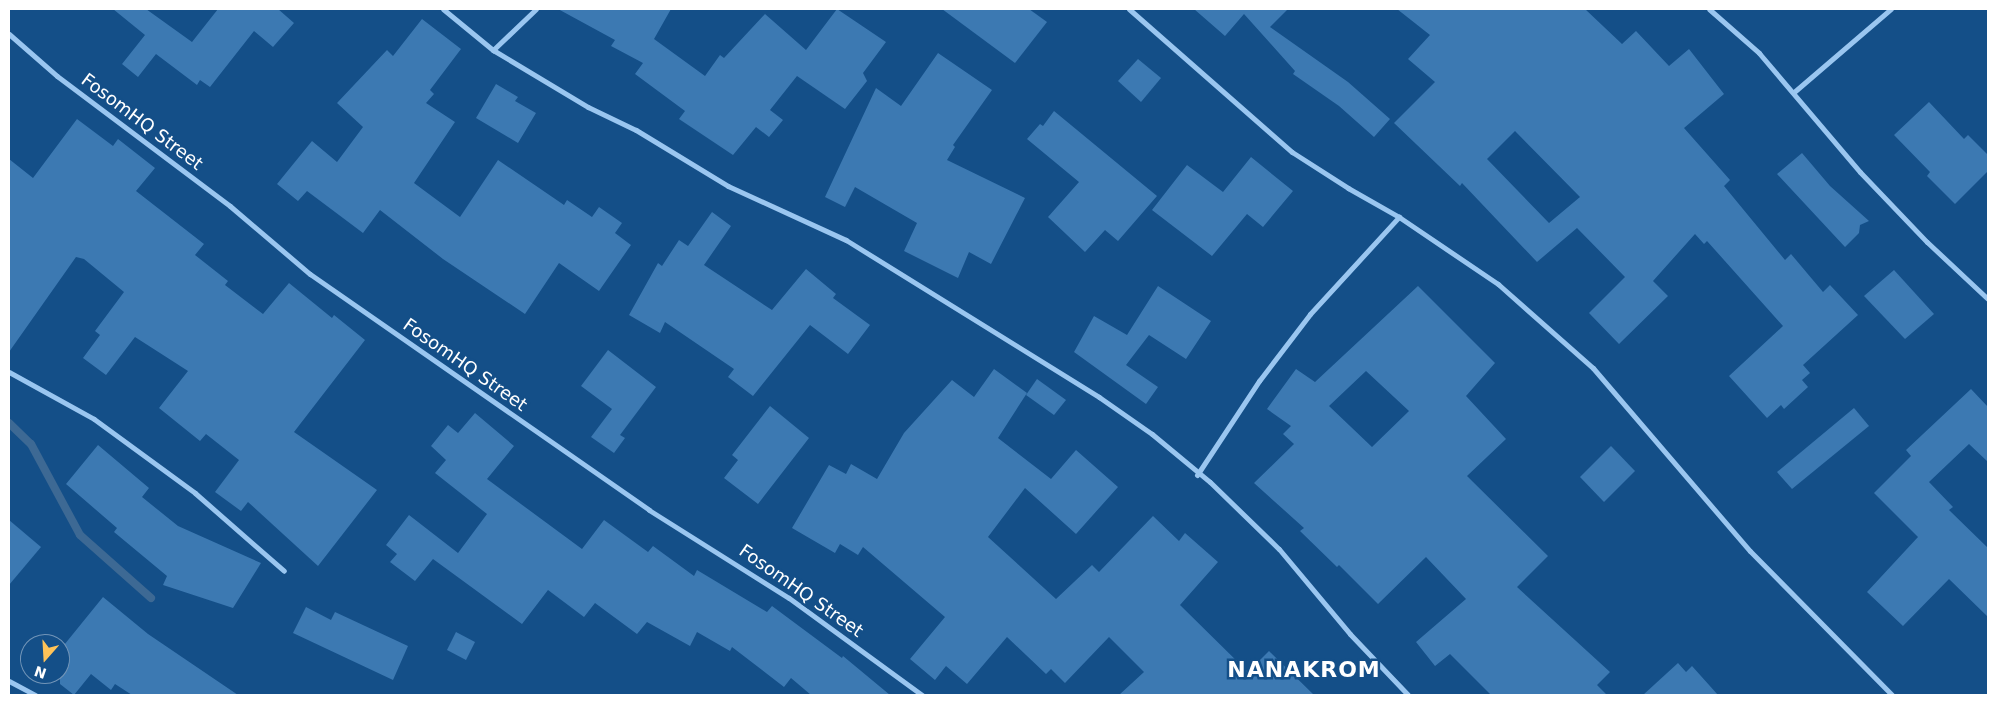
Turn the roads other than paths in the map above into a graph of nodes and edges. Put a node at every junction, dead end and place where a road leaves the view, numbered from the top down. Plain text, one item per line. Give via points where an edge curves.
1 (443, 9) edge
2 (536, 9) edge
3 (1128, 9) edge
4 (1709, 9) edge
5 (1891, 9) edge
6 (9, 34) edge
7 (493, 50) junction
8 (1794, 92) junction
9 (1399, 217) junction
10 (1988, 299) edge
11 (9, 372) edge
12 (1197, 474) junction
13 (284, 571) dead end
14 (9, 681) edge
15 (34, 695) edge
16 (922, 695) edge
17 (1408, 695) edge
18 (1892, 695) edge

1 - 7 street
2 - 7 street
3 - 9 street via 1292,152
4 - 8 street via 1759,53
5 - 8 street
6 - 16 street, FosomHQ Street via 57,76 230,206 310,274 649,510 789,598
7 - 12 street via 728,186 846,240 1099,397 1152,434
8 - 10 street via 1860,172 1927,242
9 - 12 street via 1310,314 1259,381
9 - 18 street via 1498,284 1593,368 1750,551
11 - 13 street via 94,418 195,493
12 - 17 street via 1210,482 1279,549 1350,634
14 - 15 street

